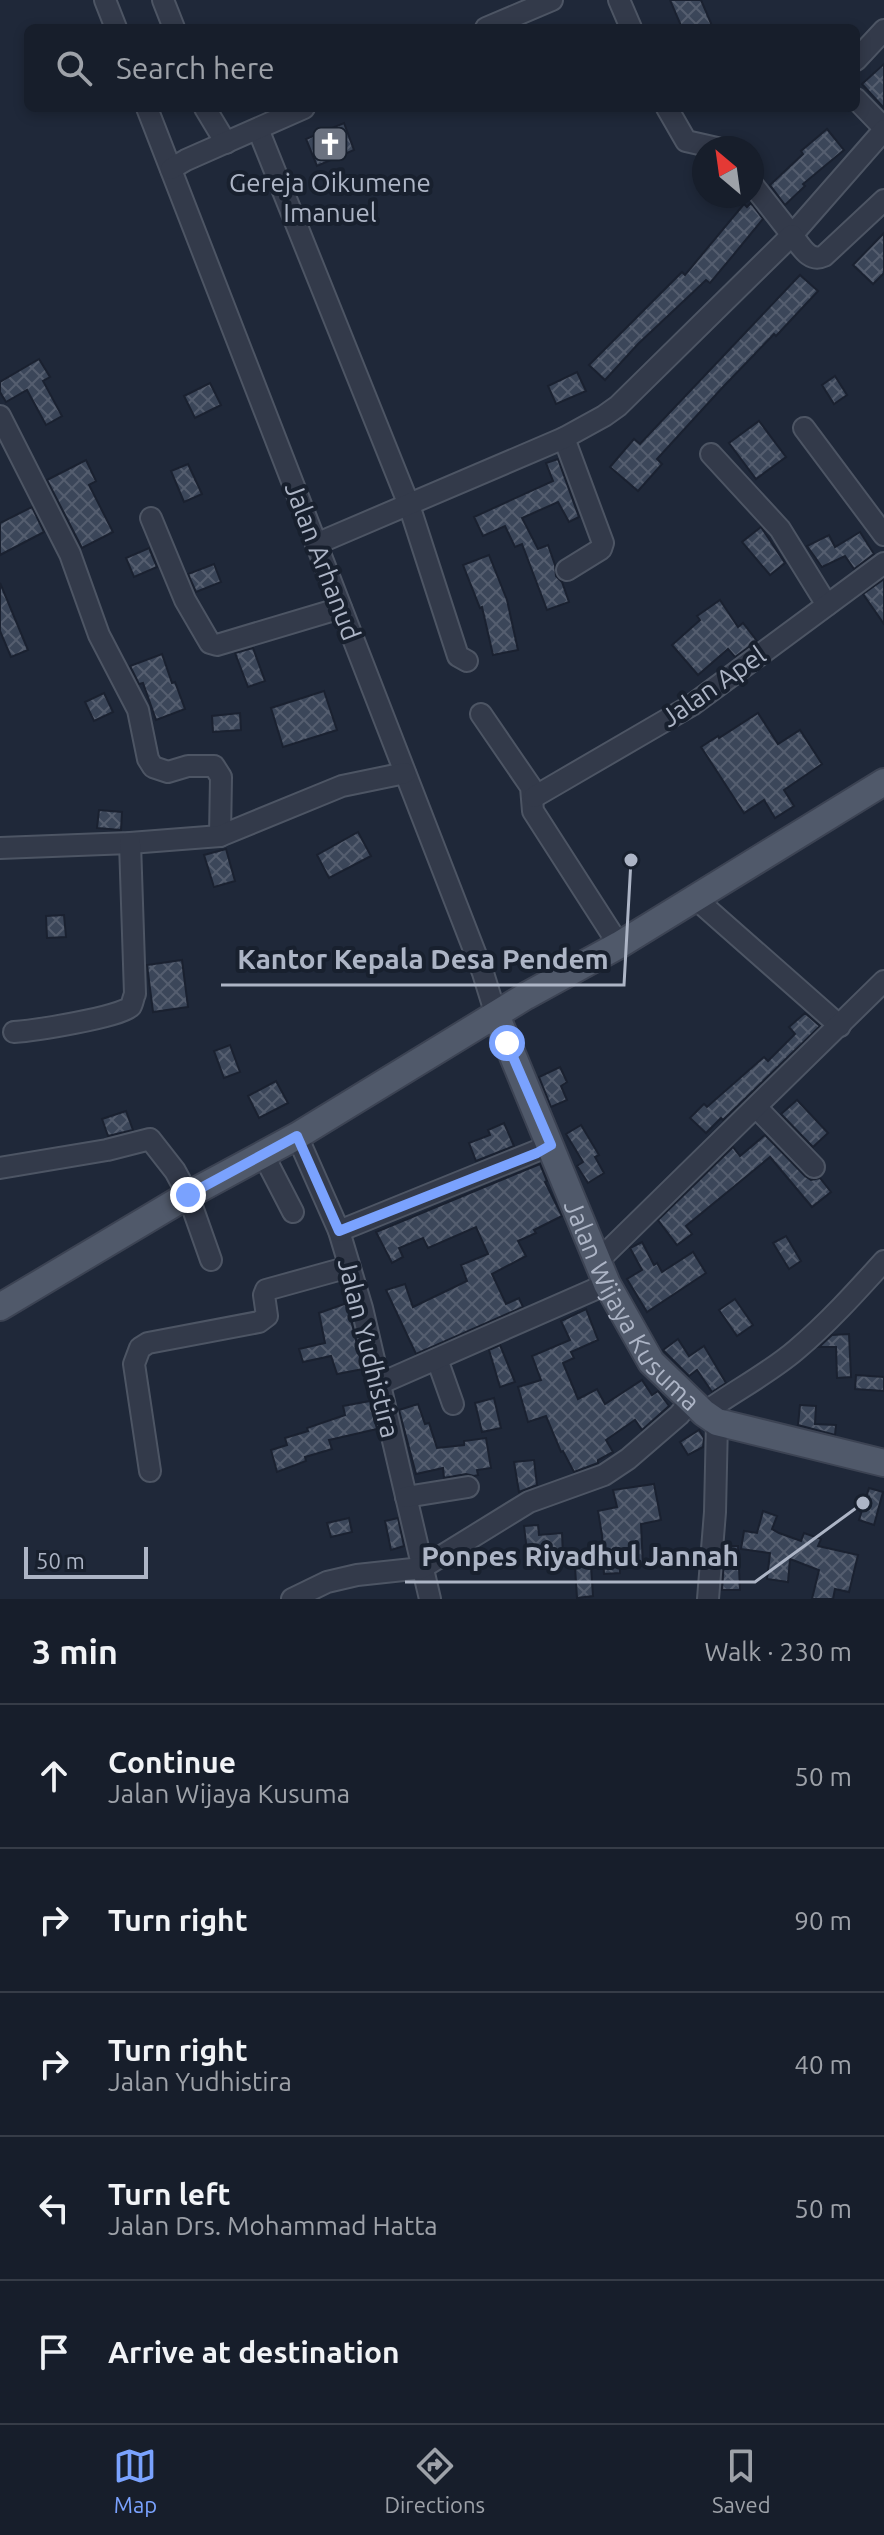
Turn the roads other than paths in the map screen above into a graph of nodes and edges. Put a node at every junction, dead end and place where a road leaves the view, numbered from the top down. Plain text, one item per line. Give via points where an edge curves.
1 (105, 0) edge
2 (163, 0) edge
3 (552, 0) edge
4 (619, 0) edge
5 (114, 24) edge
6 (172, 24) edge
7 (495, 24) edge
8 (629, 24) edge
9 (884, 30) edge
10 (860, 56) edge
11 (860, 103) edge
12 (149, 112) edge
13 (207, 112) edge
14 (295, 112) edge
15 (669, 112) edge
16 (258, 129) junction
17 (884, 129) edge
18 (692, 142) edge
19 (226, 143) junction
20 (171, 169) junction
21 (764, 199) edge
22 (884, 200) edge
23 (792, 235) junction
24 (0, 416) edge
25 (804, 428) dead end
26 (564, 438) junction
27 (711, 454) dead end
28 (409, 505) junction
29 (151, 518) dead end
30 (884, 535) edge
31 (316, 544) junction
32 (884, 563) edge
33 (567, 570) dead end
34 (827, 605) junction
35 (341, 608) junction
36 (467, 661) dead end
37 (481, 714) dead end
38 (405, 773) junction
39 (884, 782) edge
40 (534, 797) junction
41 (220, 836) junction
42 (130, 843) junction
43 (0, 848) edge
44 (696, 899) junction
45 (619, 945) junction
46 (884, 981) edge
47 (496, 1015) junction
48 (840, 1026) junction
49 (14, 1032) dead end
50 (757, 1108) junction
51 (297, 1136) junction
52 (551, 1145) junction
53 (263, 1154) junction
54 (814, 1167) dead end
55 (0, 1168) edge
56 (188, 1195) junction
57 (293, 1212) dead end
58 (339, 1231) junction
59 (211, 1260) dead end
60 (884, 1261) edge
61 (349, 1267) junction
62 (602, 1273) junction
63 (0, 1307) edge
64 (437, 1359) junction
65 (379, 1384) junction
66 (453, 1404) dead end
67 (701, 1410) junction
68 (884, 1463) edge
69 (150, 1471) dead end
70 (468, 1487) dead end
71 (406, 1497) junction
72 (425, 1580) edge
73 (292, 1599) edge
74 (708, 1599) edge

1 - 5 street
2 - 6 street
3 - 7 street
4 - 8 street
9 - 10 street
11 - 17 street
12 - 20 street, Jalan Arhanud
13 - 19 street
14 - 16 street
15 - 18 street
16 - 19 street
16 - 28 street
17 - 23 street
19 - 20 street
20 - 31 street, Jalan Arhanud
21 - 23 street
22 - 23 street via 817,259
23 - 26 street via 618,406
24 - 41 street via 70,554 99,635 138,710 148,759 168,772 214,766 221,777
25 - 30 street
26 - 28 street
26 - 33 street via 603,543
27 - 34 street via 780,529
28 - 31 street
28 - 36 street via 458,656
29 - 35 street via 185,600 210,643
31 - 35 street, Jalan Arhanud
32 - 34 street, Jalan Apel
34 - 40 street, Jalan Apel via 692,705
35 - 38 street, Jalan Arhanud
37 - 40 street
38 - 41 street via 342,786
38 - 47 street, Jalan Arhanud
39 - 44 main road
40 - 45 street via 533,811
41 - 42 street
42 - 43 street
42 - 49 street via 135,994 131,1006 92,1019
44 - 45 main road
44 - 48 street
45 - 47 main road
46 - 48 street
47 - 51 main road
47 - 52 main road, Jalan Wijaya Kusuma
48 - 50 street
50 - 54 street
50 - 62 street via 688,1171
51 - 53 main road
51 - 58 street, Jalan Yudhistira
52 - 58 street
52 - 62 main road, Jalan Wijaya Kusuma
53 - 56 main road
53 - 57 street
55 - 56 street via 150,1139
56 - 59 street
56 - 63 main road
58 - 61 street, Jalan Yudhistira
60 - 67 street via 796,1350
61 - 65 street, Jalan Yudhistira
61 - 69 street via 266,1290 267,1316 259,1322 140,1348 134,1364
62 - 64 street
62 - 67 main road, Jalan Wijaya Kusuma via 651,1362
64 - 65 street
64 - 66 street
65 - 71 street, Jalan Yudhistira
67 - 68 main road, Jalan Wijaya Kusuma
67 - 72 street via 679,1415 604,1475 529,1502
67 - 74 street via 717,1482
70 - 71 street
71 - 72 street, Jalan Yudhistira
72 - 73 street via 357,1575

